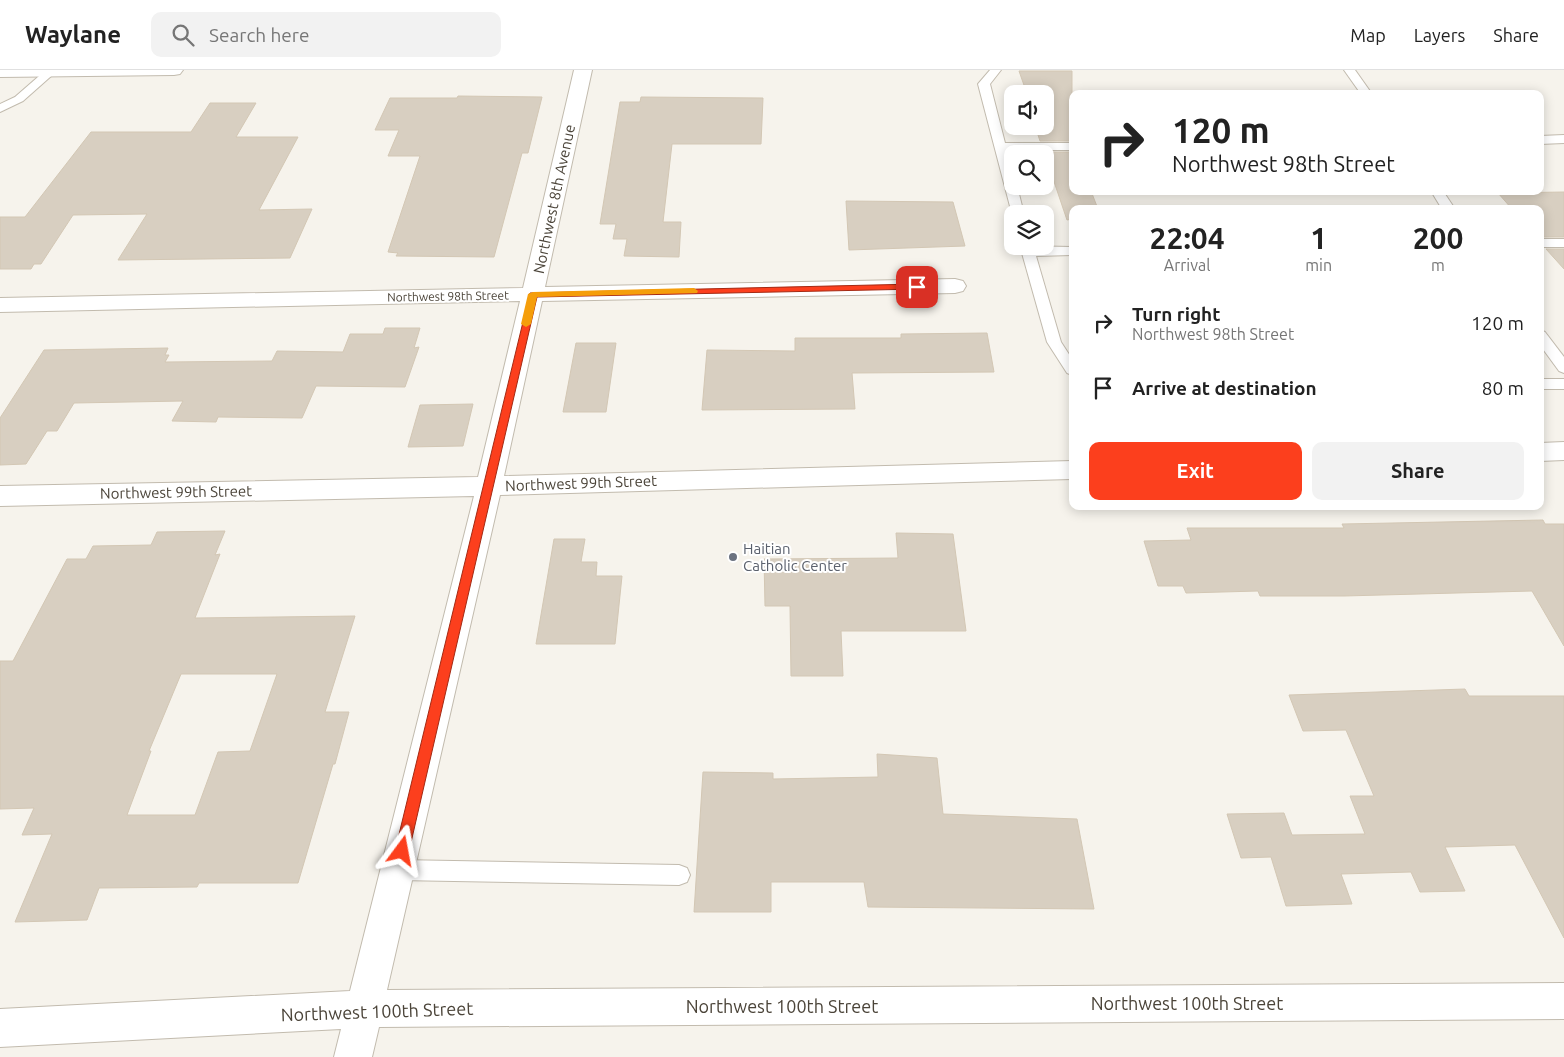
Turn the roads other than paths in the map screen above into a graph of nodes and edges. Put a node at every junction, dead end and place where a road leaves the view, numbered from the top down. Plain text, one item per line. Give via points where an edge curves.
1 (174, 70) edge
2 (582, 70) edge
3 (996, 70) edge
4 (1349, 70) edge
5 (52, 71) edge
6 (0, 72) edge
7 (1364, 90) edge
8 (0, 109) edge
9 (1564, 139) edge
10 (1544, 140) edge
11 (1069, 146) edge
12 (1000, 147) junction
13 (1016, 205) edge
14 (1544, 243) edge
15 (1564, 243) edge
16 (1054, 250) edge
17 (1069, 251) edge
18 (1030, 255) edge
19 (955, 286) dead end
20 (533, 294) junction
21 (0, 305) edge
22 (1544, 340) edge
23 (1069, 365) edge
24 (1564, 368) edge
25 (1544, 384) edge
26 (1564, 384) edge
27 (1564, 451) edge
28 (1544, 452) edge
29 (1069, 470) edge
30 (489, 486) junction
31 (0, 496) edge
32 (398, 870) junction
33 (679, 875) dead end
34 (1564, 1001) edge
35 (365, 1009) junction
36 (0, 1028) edge
37 (353, 1057) edge

1 - 5 street
2 - 20 street, Northwest 8th Avenue
3 - 12 lane via 984,84
4 - 7 lane
5 - 6 street
5 - 8 lane via 19,99
9 - 10 lane
11 - 12 lane
12 - 13 lane
14 - 15 lane
16 - 17 lane
18 - 23 lane via 1054,342
19 - 20 street, Northwest 98th Street
20 - 21 street, Northwest 98th Street
20 - 30 street, Northwest 8th Avenue
22 - 24 lane
25 - 26 lane
27 - 28 street
29 - 30 street, Northwest 99th Street
30 - 31 street, Northwest 99th Street
30 - 32 street, Northwest 8th Avenue
32 - 33 lane
32 - 35 street, Northwest 8th Avenue
34 - 35 street, Northwest 100th Street
35 - 36 street, Northwest 100th Street
35 - 37 street, Northwest 8th Avenue

